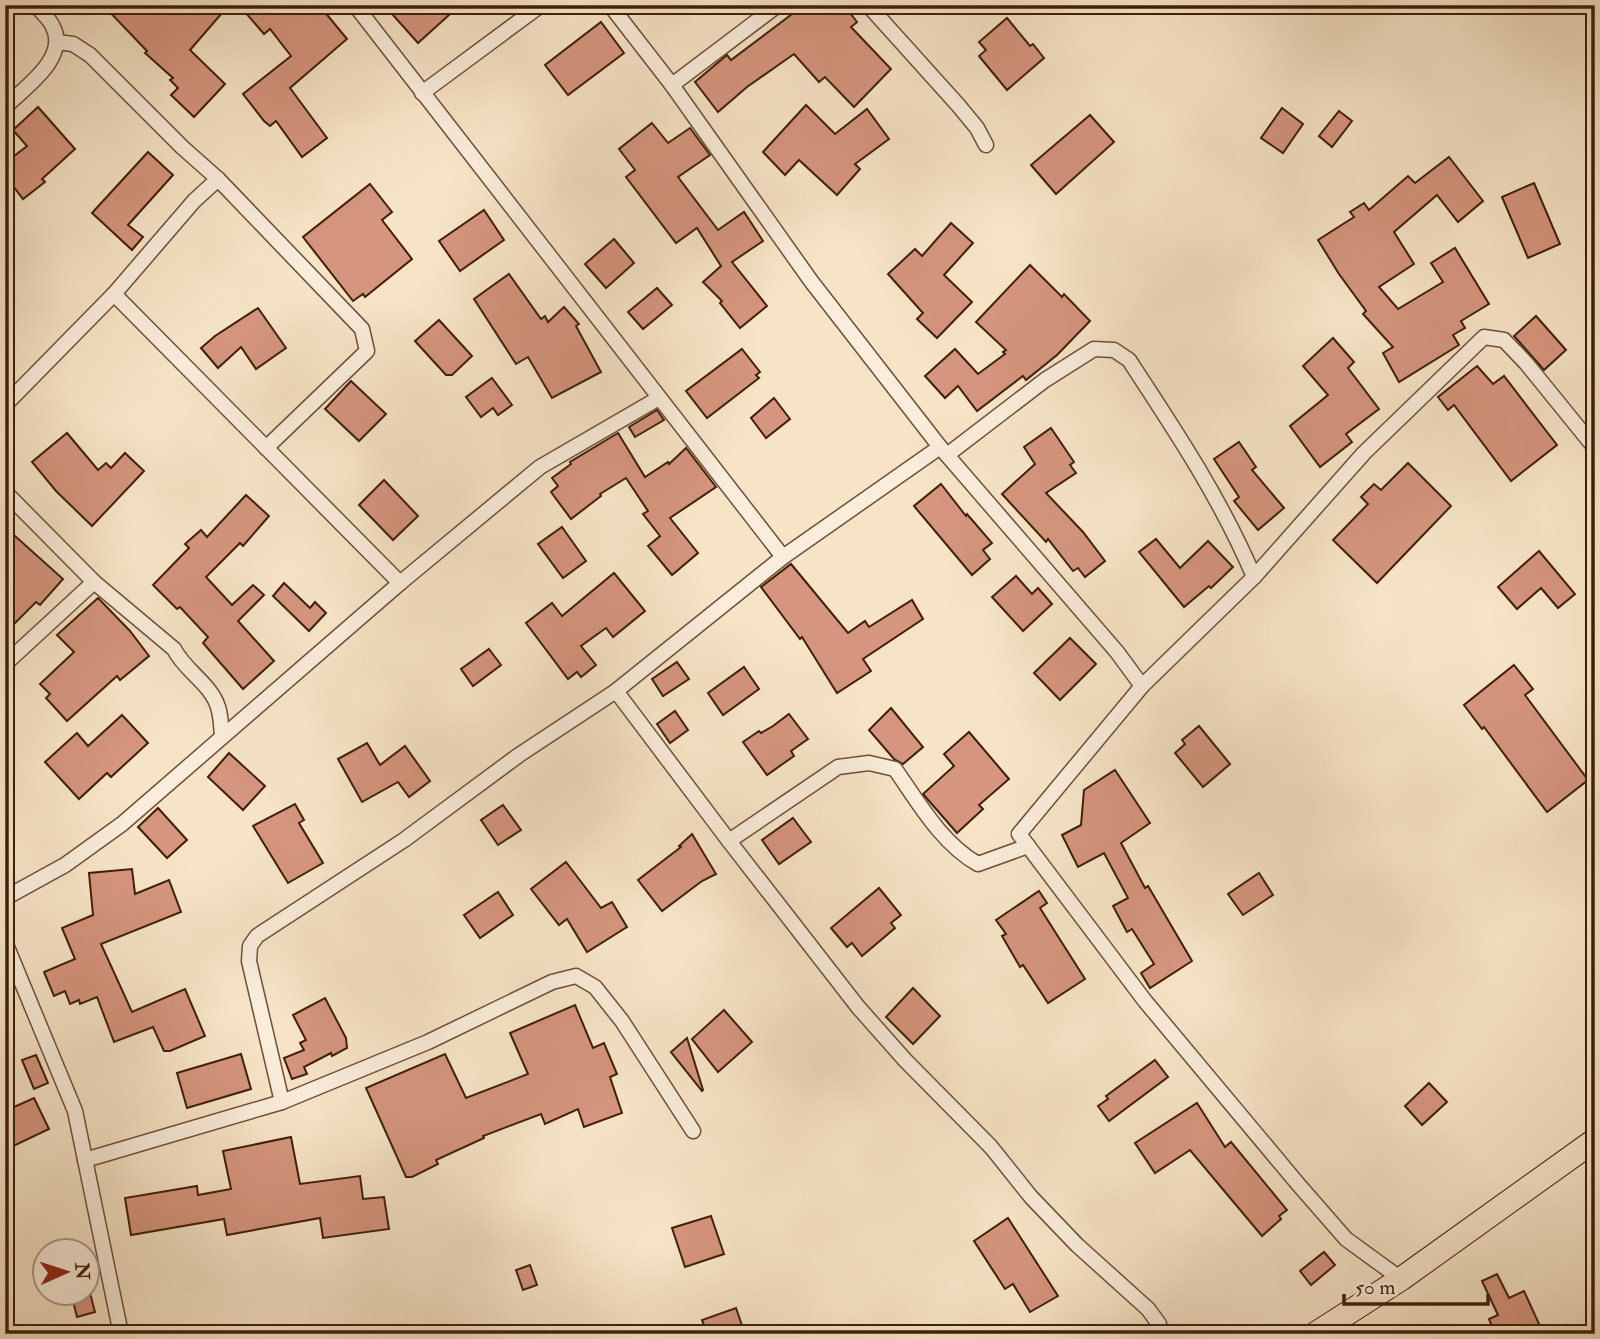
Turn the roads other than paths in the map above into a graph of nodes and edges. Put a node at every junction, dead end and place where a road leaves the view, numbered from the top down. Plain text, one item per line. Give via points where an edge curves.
1 (36, 5) edge
2 (355, 5) edge
3 (541, 5) edge
4 (610, 5) edge
5 (778, 5) edge
6 (868, 5) edge
7 (57, 42) junction
8 (672, 85) junction
9 (422, 93) junction
10 (5, 107) edge
11 (986, 145) dead end
12 (218, 178) junction
13 (114, 294) junction
14 (659, 398) junction
15 (5, 405) edge
16 (266, 448) junction
17 (1595, 448) edge
18 (944, 451) junction
19 (5, 492) edge
20 (783, 557) junction
21 (1254, 577) junction
22 (94, 582) junction
23 (400, 583) junction
24 (5, 664) edge
25 (1142, 686) junction
26 (616, 691) junction
27 (222, 736) junction
28 (729, 841) junction
29 (1028, 846) junction
30 (5, 898) edge
31 (5, 942) edge
32 (11, 975) edge
33 (282, 1102) junction
34 (693, 1131) dead end
35 (1595, 1140) edge
36 (85, 1160) junction
37 (1401, 1279) junction
38 (121, 1334) edge
39 (1161, 1334) edge
40 (1315, 1334) edge

1 - 7 street via 53,26
2 - 9 street
3 - 9 street
4 - 8 street
5 - 8 street
6 - 11 street via 958,105
7 - 10 street via 42,70
7 - 12 street via 73,44 90,55
8 - 18 street via 811,281
9 - 14 street
12 - 13 street
12 - 16 street via 362,328 368,351
13 - 15 street
13 - 16 street
14 - 20 street
14 - 23 street via 540,467
16 - 23 street
17 - 21 street via 1504,340 1485,337 1364,453
18 - 20 street
18 - 21 street via 1094,349 1114,350 1129,360 1194,459
18 - 25 street
19 - 22 street
20 - 26 street
21 - 25 street
22 - 24 street
22 - 27 street via 174,649 210,692 218,705
23 - 27 street
25 - 29 street via 1026,822 1018,834
26 - 28 street
26 - 33 street via 404,840 257,936 250,946 249,961
27 - 30 street via 122,824 65,865
28 - 29 street via 838,767 869,763 895,769 961,854 978,864
28 - 39 street via 858,1007 991,1147 1076,1245 1148,1309
29 - 37 street via 1145,1001 1298,1184 1346,1239
31 - 32 street
32 - 36 street via 75,1111
33 - 34 street via 428,1042 552,982 576,976 595,987 622,1021
33 - 36 street
35 - 37 main road
36 - 38 street
37 - 40 main road

